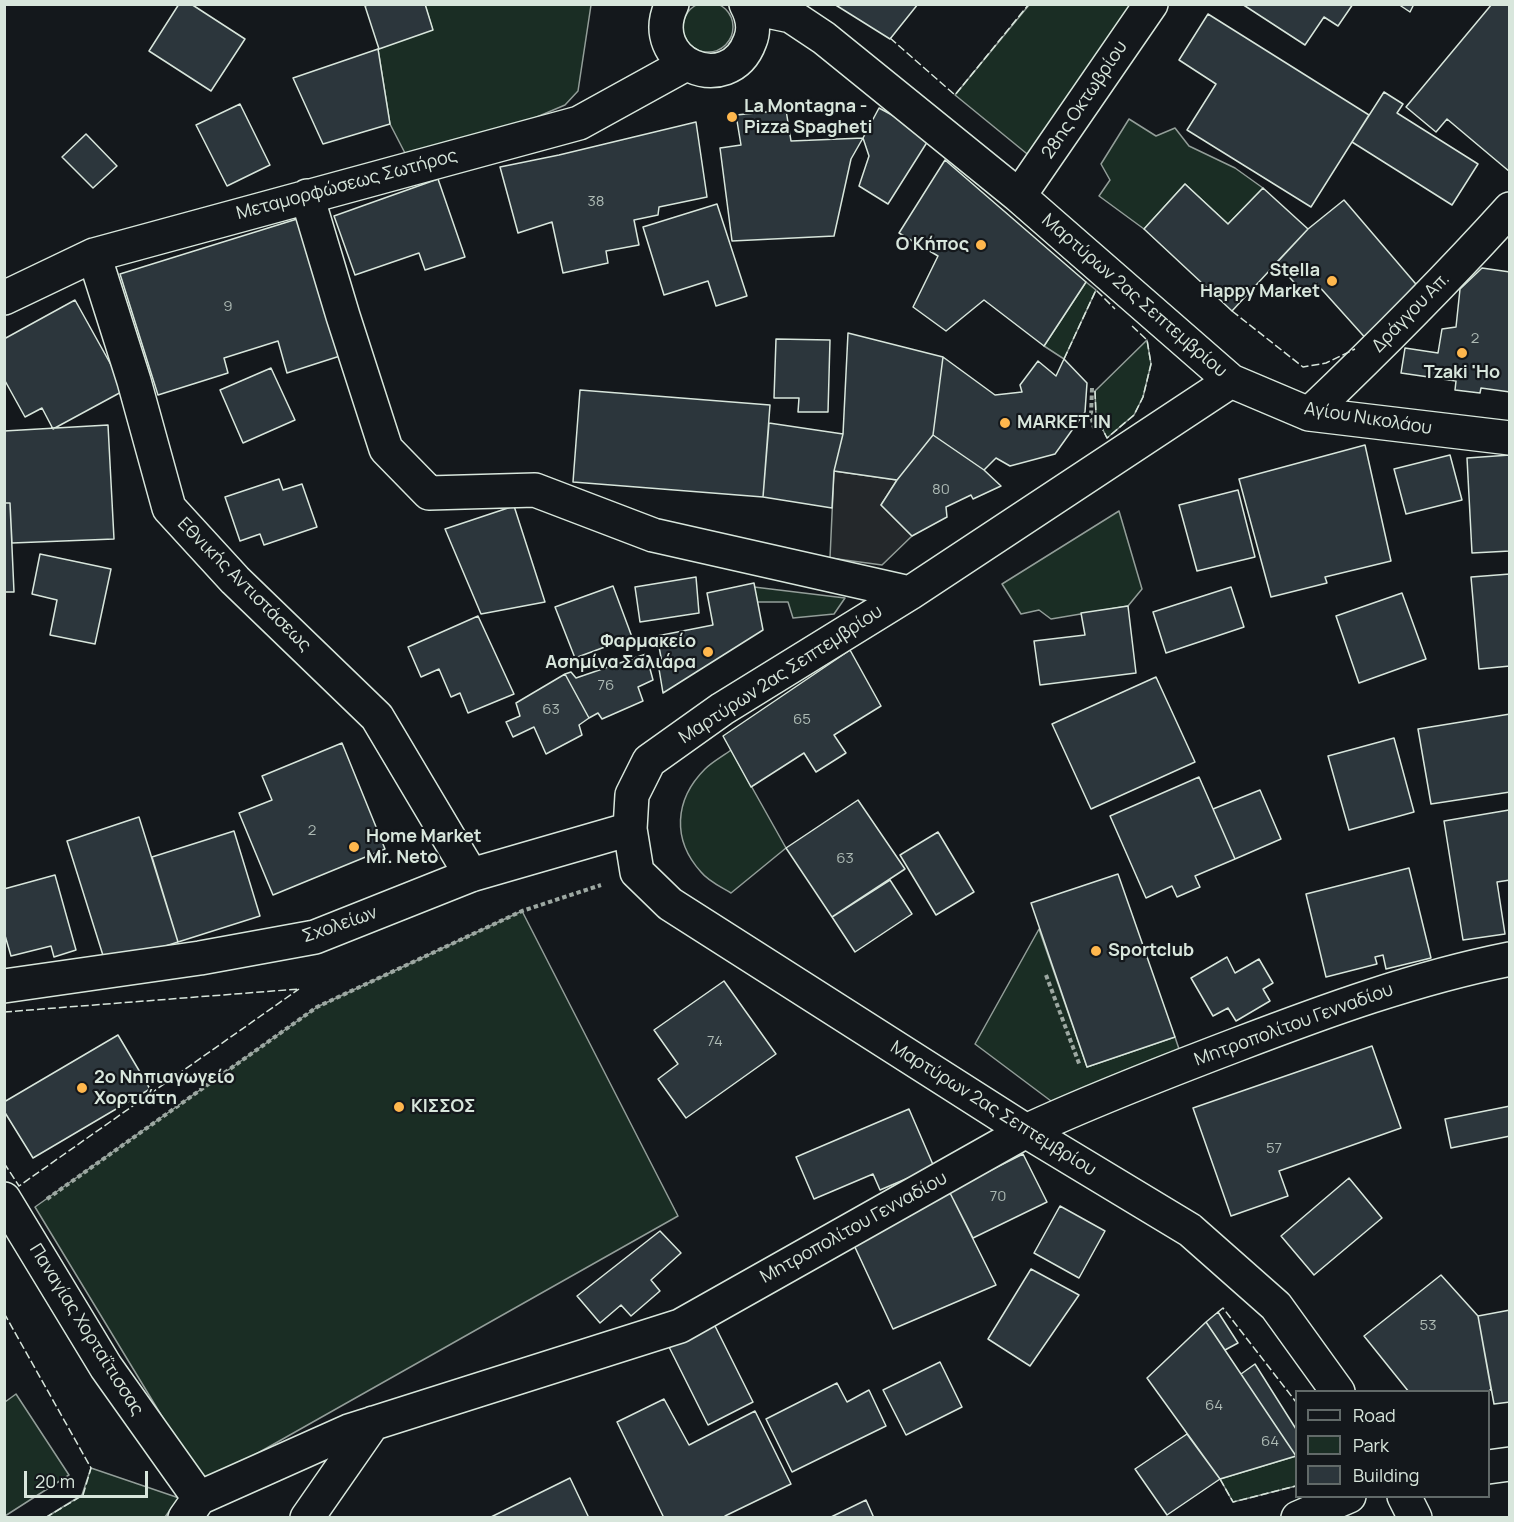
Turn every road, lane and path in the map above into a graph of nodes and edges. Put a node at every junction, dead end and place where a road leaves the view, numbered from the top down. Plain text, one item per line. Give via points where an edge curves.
1 (1150, 4) edge
2 (747, 6) edge
3 (663, 8) edge
4 (686, 64) junction
5 (308, 196) junction
6 (1019, 196) junction
7 (1509, 209) edge
8 (94, 255) junction
9 (4, 298) edge
10 (1231, 381) junction
11 (1309, 414) junction
12 (1509, 438) edge
13 (910, 593) junction
14 (630, 829) junction
15 (638, 872) junction
16 (471, 875) junction
17 (1509, 959) edge
18 (1046, 975) dead end
19 (4, 987) edge
20 (1093, 1101) junction
21 (1026, 1131) junction
22 (4, 1199) edge
23 (45, 1200) dead end
24 (1337, 1390) edge
25 (373, 1423) junction
26 (1509, 1464) edge
27 (1490, 1467) edge
28 (1347, 1498) edge
29 (1405, 1498) edge
30 (192, 1508) edge
31 (307, 1518) edge
32 (1298, 1518) edge
33 (1415, 1518) edge

1 - 6 street, 28ης Οκτωβρίου
2 - 4 street via 752,35 738,60 713,70
2 - 6 street, Μαρτύρων 2ας Σεπτεμβρίου via 791,16 824,38
3 - 4 street via 668,43
4 - 5 street, Μεταμορφώσεως Σωτήρος via 579,123
5 - 8 street, Μεταμορφώσεως Σωτήρος
5 - 13 street via 386,449 429,493 535,490 653,535
6 - 10 street, Μαρτύρων 2ας Σεπτεμβρίου
7 - 11 street, Δράγγου Απ.
8 - 9 street, Μεταμορφώσεως Σωτήρος
8 - 16 street, Εθνικής Αντιστάσεως via 169,508 235,580 377,717
10 - 11 street, Αγίου Νικολάου
10 - 13 street, Μαρτύρων 2ας Σεπτεμβρίου
11 - 12 street, Αγίου Νικολάου
13 - 14 street, Μαρτύρων 2ας Σεπτεμβρίου via 722,709 649,761 632,795
14 - 15 street, Μαρτύρων 2ας Σεπτεμβρίου
14 - 16 street, Σχολείων
15 - 21 street, Μαρτύρων 2ας Σεπτεμβρίου via 670,904
15 - 23 path via 522,911 317,1007
16 - 19 street, Σχολείων via 315,937
17 - 20 street, Μητροπολίτου Γενναδίου via 1336,1007
18 - 20 path
20 - 21 street, Μητροπολίτου Γενναδίου
21 - 24 street, Μαρτύρων 2ας Σεπτεμβρίου via 1190,1230 1276,1306
21 - 25 street, Μητροπολίτου Γενναδίου via 680,1326
22 - 30 street, Παναγίας Χορταΐτισσας
25 - 30 street, Μητροπολίτου Γενναδίου
25 - 31 street
26 - 27 street
28 - 32 street
29 - 33 street

